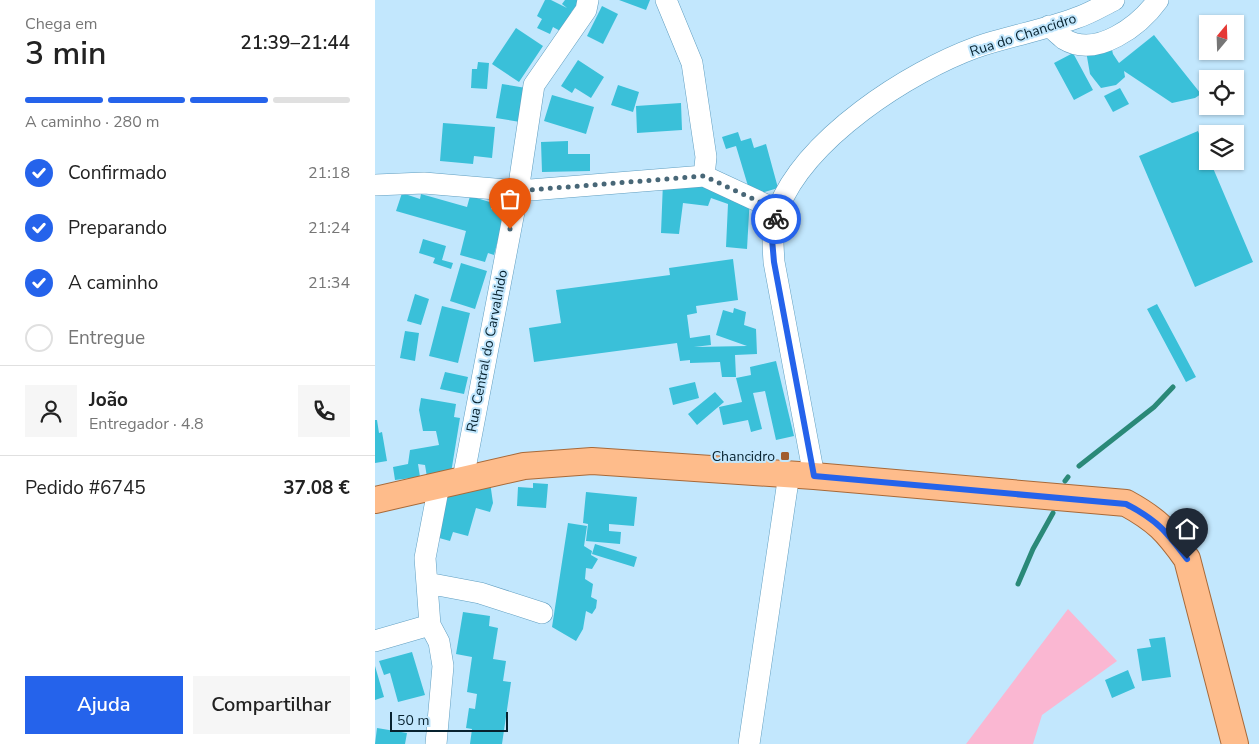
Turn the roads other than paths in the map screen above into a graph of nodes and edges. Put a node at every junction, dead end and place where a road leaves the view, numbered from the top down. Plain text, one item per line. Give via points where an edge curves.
1 (589, 0) edge
2 (666, 0) edge
3 (1114, 0) edge
4 (1158, 0) edge
5 (1049, 26) junction
6 (704, 176) junction
7 (376, 186) edge
8 (517, 191) junction
9 (777, 210) junction
10 (789, 474) junction
11 (814, 476) junction
12 (451, 482) junction
13 (375, 500) edge
14 (427, 584) junction
15 (542, 613) dead end
16 (430, 625) junction
17 (375, 641) edge
18 (436, 744) edge
19 (749, 744) edge
20 (1235, 744) edge

1 - 8 street, Rua Central do Carvalhido via 586,10 534,85
2 - 6 street via 692,63 706,157
3 - 5 street, Rua do Chancidro via 1077,18
4 - 5 street via 1127,32 1087,45 1065,39
5 - 9 street, Rua do Chancidro via 976,48 883,96 821,147 806,164
6 - 8 street
6 - 9 street
7 - 8 street via 424,183
8 - 12 street, Rua Central do Carvalhido
9 - 11 street via 772,239 774,262
10 - 11 main road
10 - 12 main road via 592,461 525,466
10 - 19 street
11 - 20 main road via 1126,504 1151,516 1187,559
12 - 13 main road
12 - 14 street, Rua Central do Carvalhido via 425,558
14 - 15 street via 480,593
14 - 16 street, Rua Central do Carvalhido
16 - 17 street
16 - 18 street, Rua Central do Carvalhido via 439,642 443,666

